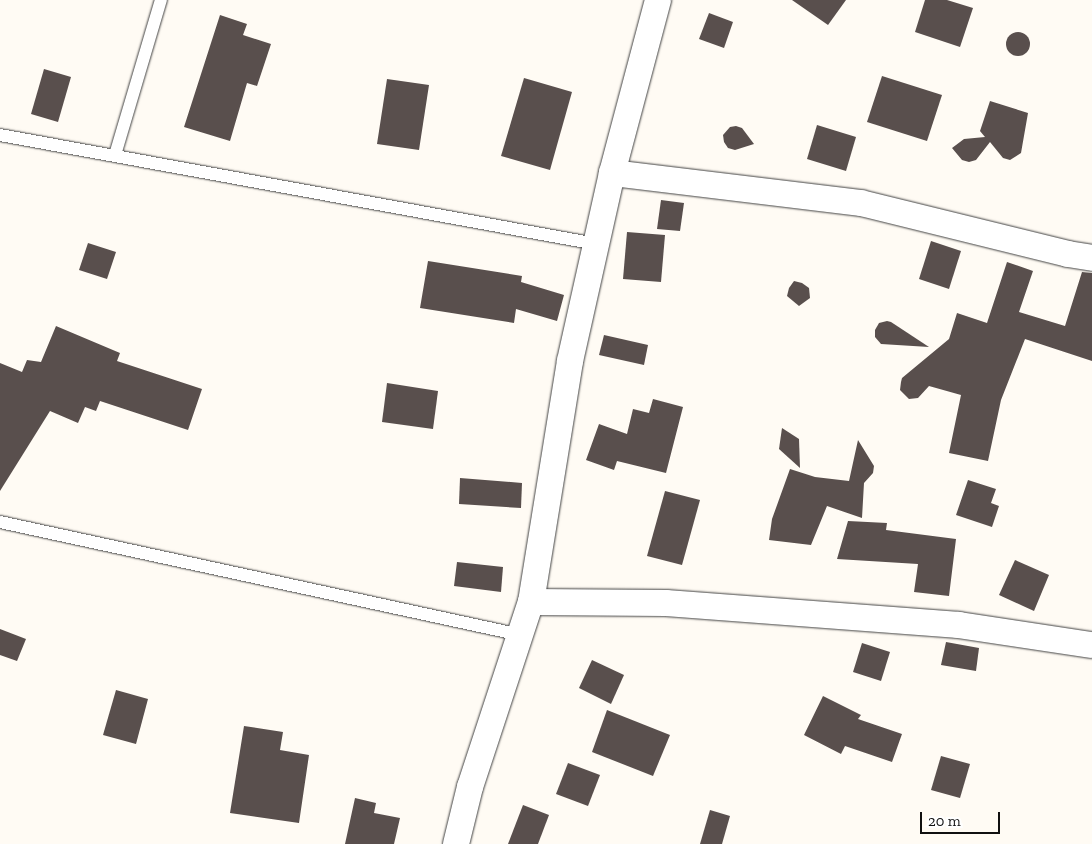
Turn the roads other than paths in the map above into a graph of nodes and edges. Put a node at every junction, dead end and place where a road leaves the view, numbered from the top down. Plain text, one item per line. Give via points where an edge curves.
1 (161, 0) edge
2 (658, 0) edge
3 (0, 135) edge
4 (115, 155) junction
5 (612, 173) junction
6 (596, 244) junction
7 (1092, 258) edge
8 (0, 522) edge
9 (531, 602) junction
10 (521, 635) junction
11 (1092, 645) edge
12 (456, 844) edge

1 - 4 lane
2 - 5 street
3 - 4 lane
4 - 6 lane
5 - 6 street
5 - 7 street via 861,203
6 - 9 street via 570,361
8 - 10 lane
9 - 10 street
9 - 11 street via 666,603 959,625
10 - 12 street via 470,787

